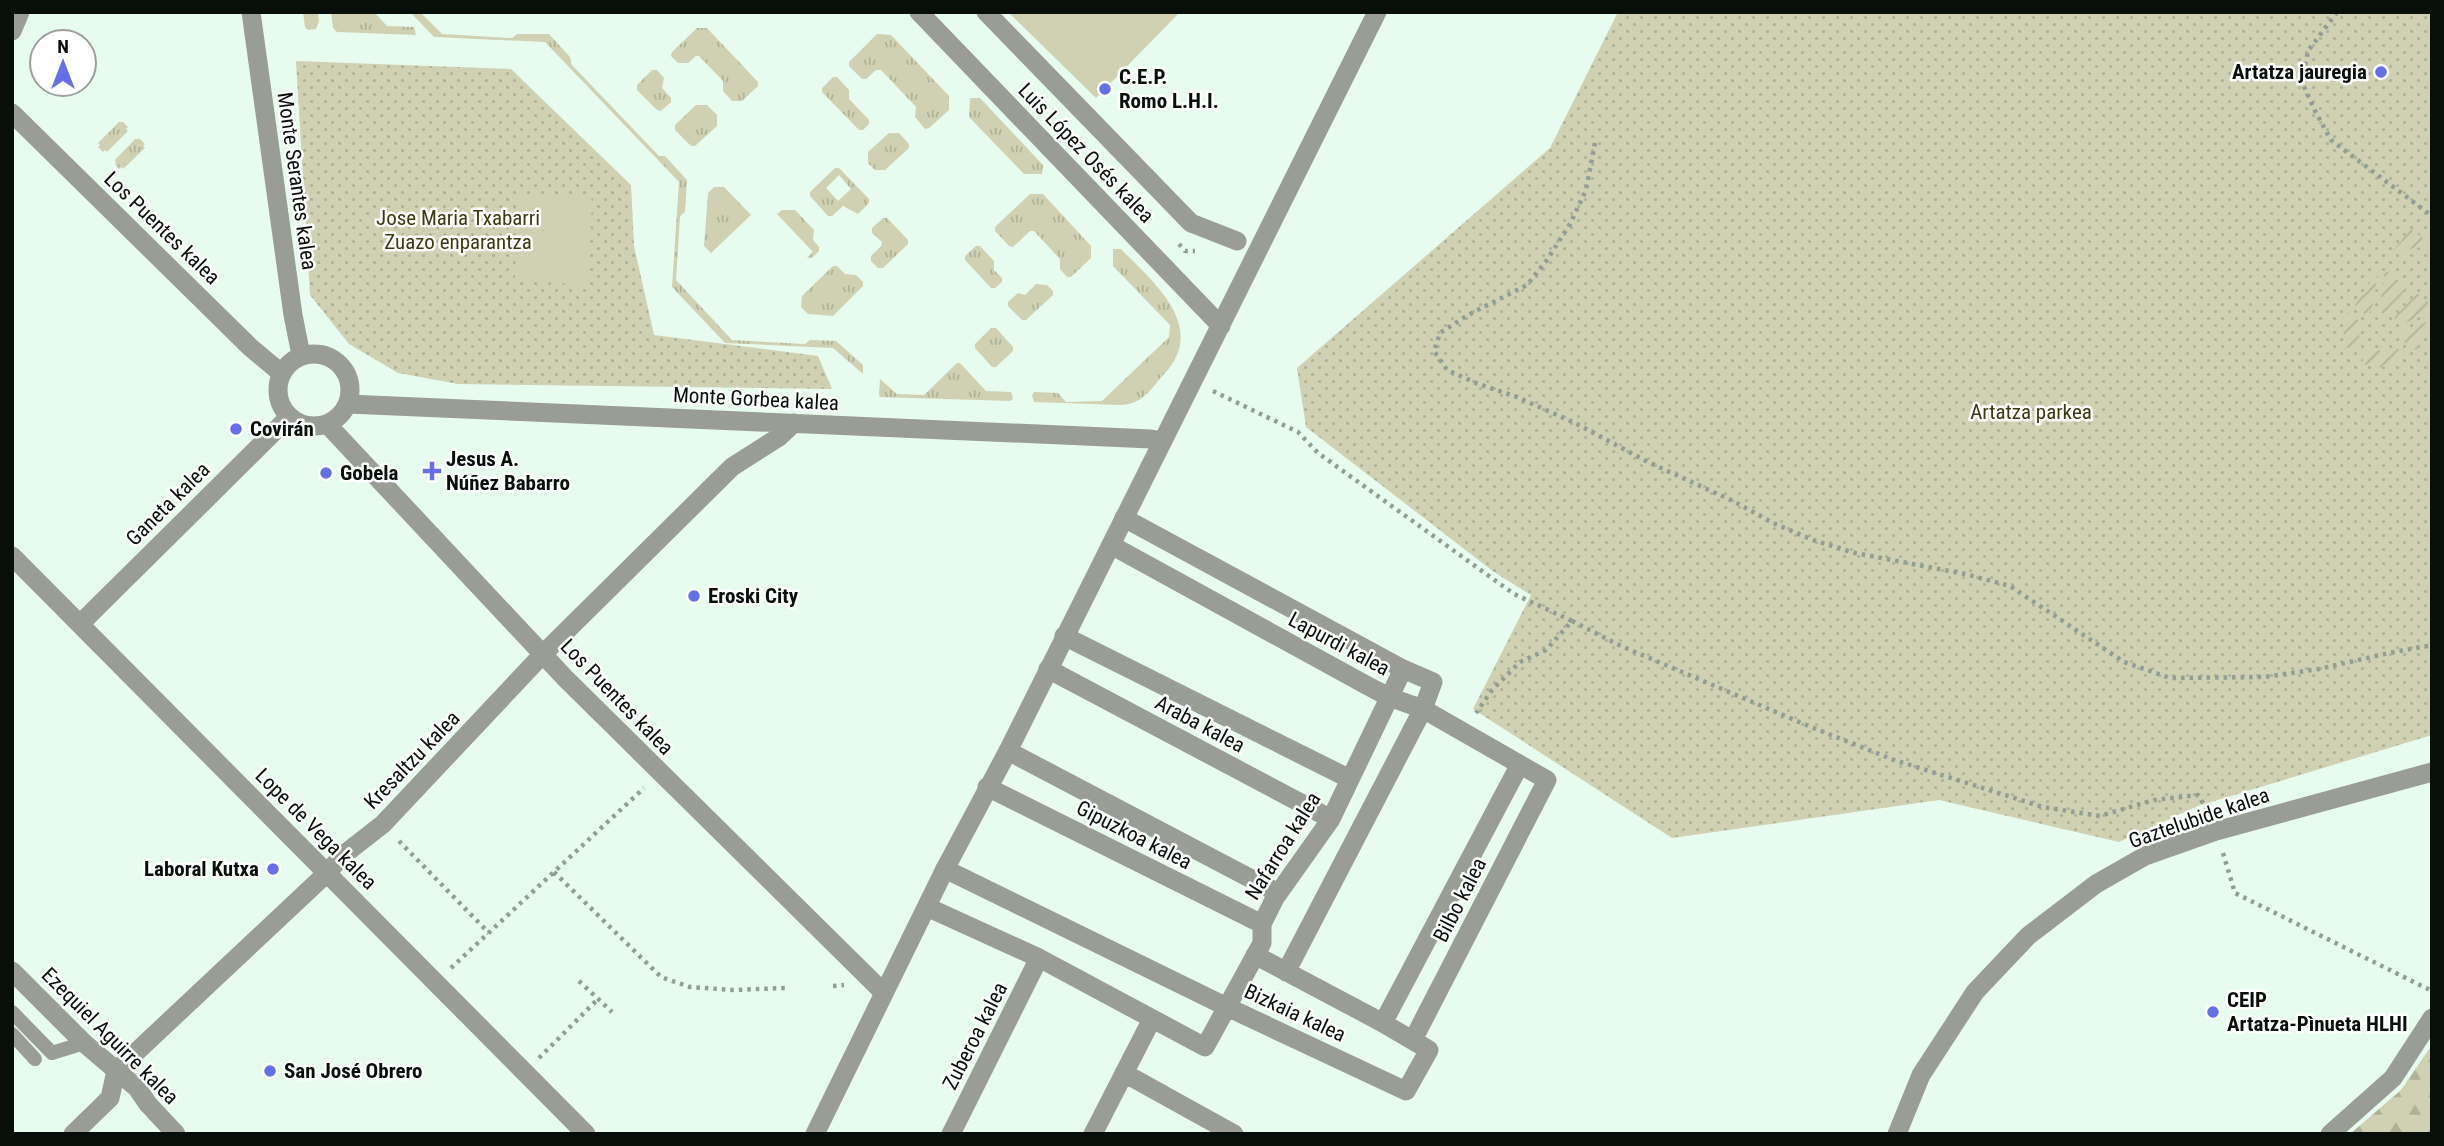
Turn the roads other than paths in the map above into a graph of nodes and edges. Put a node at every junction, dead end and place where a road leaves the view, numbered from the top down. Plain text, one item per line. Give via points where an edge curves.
1 (20, 12) edge
2 (251, 12) edge
3 (919, 12) edge
4 (986, 12) edge
5 (1377, 12) edge
6 (12, 31) edge
7 (12, 113) edge
8 (1237, 240) dead end
9 (1221, 326) junction
10 (302, 355) junction
11 (281, 373) junction
12 (348, 404) junction
13 (289, 416) junction
14 (794, 423) junction
15 (327, 424) junction
16 (1163, 441) junction
17 (1124, 519) junction
18 (1111, 545) junction
19 (12, 556) edge
20 (80, 624) junction
21 (1064, 636) junction
22 (543, 653) junction
23 (1048, 669) junction
24 (1403, 669) junction
25 (1389, 697) junction
26 (1423, 709) junction
27 (1008, 751) junction
28 (1519, 766) junction
29 (2432, 772) edge
30 (1350, 779) junction
31 (1547, 780) joint
32 (987, 787) junction
33 (1331, 819) junction
34 (945, 869) junction
35 (327, 873) junction
36 (1278, 893) junction
37 (927, 907) junction
38 (1262, 924) junction
39 (1255, 955) junction
40 (1039, 958) junction
41 (12, 971) edge
42 (1286, 972) junction
43 (883, 992) junction
44 (1227, 1006) junction
45 (12, 1012) edge
46 (2432, 1018) edge
47 (1152, 1019) junction
48 (1383, 1023) junction
49 (12, 1034) edge
50 (1413, 1040) junction
51 (84, 1043) junction
52 (35, 1059) dead end
53 (116, 1071) junction
54 (1124, 1073) junction
55 (73, 1134) edge
56 (176, 1134) edge
57 (586, 1134) edge
58 (815, 1134) edge
59 (951, 1134) edge
60 (1093, 1134) edge
61 (1234, 1134) edge
62 (1897, 1134) edge
63 (2330, 1134) edge

1 - 6 street
2 - 10 street, Monte Serantes kalea
3 - 9 street, Luis López Osés kalea
4 - 8 street, Luis López Osés kalea via 1191,223
5 - 9 street
7 - 11 street, Los Puentes kalea
9 - 16 street
10 - 11 street
10 - 12 street via 322,354 340,364 350,383
11 - 13 street via 278,396
12 - 14 street, Monte Gorbea kalea
12 - 15 street
13 - 15 street via 307,426
13 - 20 street, Ganeta kalea
14 - 16 street, Monte Gorbea kalea
14 - 22 street, Kresaltzu kalea via 779,438 732,467
15 - 22 street, Los Puentes kalea
16 - 17 street
17 - 18 street
17 - 24 street, Lapurdi kalea
18 - 21 street
18 - 25 street, Lapurdi kalea
19 - 20 street, Lope de Vega kalea
20 - 35 street, Lope de Vega kalea
21 - 23 street
21 - 30 street, Araba kalea
22 - 35 street, Kresaltzu kalea via 383,824
22 - 43 street, Los Puentes kalea
23 - 27 street
23 - 33 street, Araba kalea
24 - 25 street, Nafarroa kalea
24 - 26 street, Lapurdi kalea via 1433,682
25 - 26 street, Lapurdi kalea
25 - 30 street, Nafarroa kalea
26 - 28 street, Lapurdi kalea
26 - 42 street
27 - 32 street
27 - 36 street, Gipuzkoa kalea
28 - 31 street, Lapurdi kalea
28 - 48 street, Bilbo kalea
29 - 62 street, Gaztelubide kalea via 2216,831 2135,862 2096,884 2028,936 1975,992 1921,1075
30 - 33 street, Nafarroa kalea
31 - 50 street, Bilbo kalea
32 - 34 street
32 - 38 street, Gipuzkoa kalea
33 - 36 street, Nafarroa kalea
34 - 37 street
34 - 44 street, Bizkaia kalea
35 - 53 street, Kresaltzu kalea
35 - 57 street, Lope de Vega kalea
36 - 38 street, Nafarroa kalea
37 - 40 street
37 - 43 street
38 - 39 street, Nafarroa kalea via 1262,943
39 - 42 street, Bizkaia kalea
39 - 44 street, Nafarroa kalea
40 - 47 street
40 - 59 street, Zuberoa kalea
41 - 51 street, Ezequiel Aguirre kalea
42 - 48 street, Bizkaia kalea
43 - 58 street
44 - 47 street, Nafarroa kalea via 1205,1046
44 - 50 street, Bizkaia kalea via 1406,1091 1429,1050
45 - 51 lane via 52,1053
46 - 63 street via 2393,1078
47 - 54 street
48 - 50 street, Bizkaia kalea
49 - 52 lane
51 - 53 street, Ezequiel Aguirre kalea
53 - 55 street, Kresaltzu kalea via 110,1098
53 - 56 street, Ezequiel Aguirre kalea
54 - 60 street
54 - 61 street

